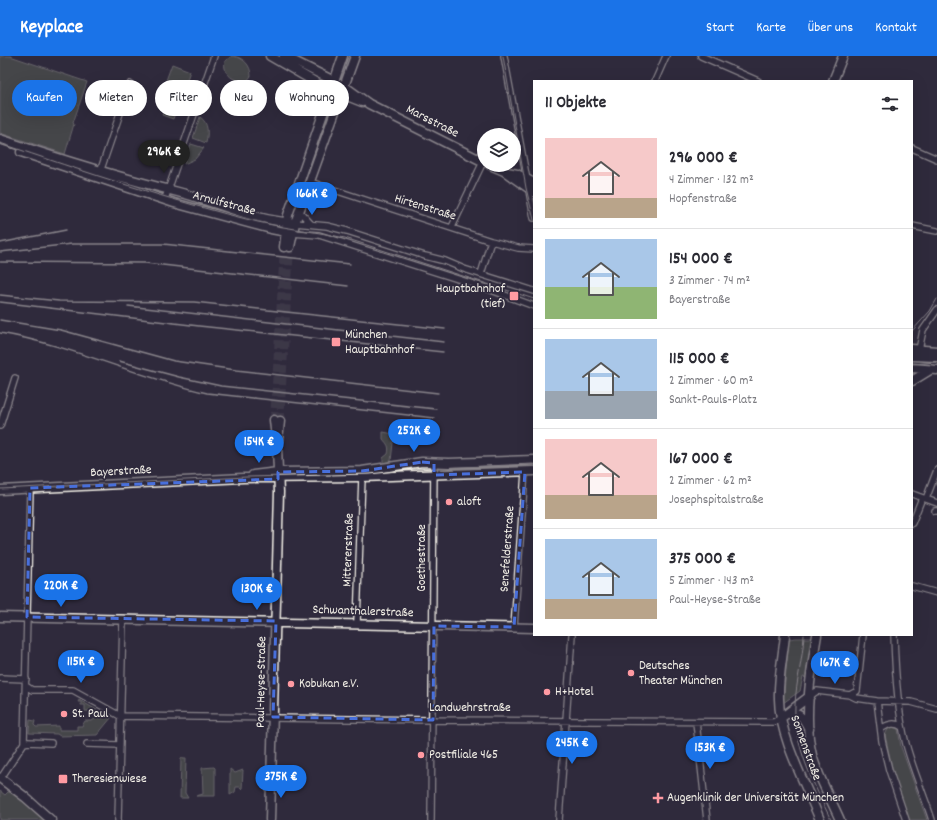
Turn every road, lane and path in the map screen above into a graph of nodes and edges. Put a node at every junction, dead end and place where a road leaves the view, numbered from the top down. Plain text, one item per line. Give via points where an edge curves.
1 (214, 56) edge
2 (270, 56) edge
3 (284, 56) edge
4 (343, 56) edge
5 (355, 56) edge
6 (504, 56) edge
7 (666, 56) edge
8 (701, 56) edge
9 (843, 56) edge
10 (312, 80) edge
11 (335, 80) joint
12 (346, 80) edge
13 (655, 80) edge
14 (756, 80) edge
15 (833, 80) edge
16 (349, 90) edge
17 (349, 97) edge
18 (369, 104) junction
19 (119, 116) edge
20 (321, 116) edge
21 (332, 116) edge
22 (0, 139) edge
23 (0, 145) edge
24 (913, 148) edge
25 (477, 158) edge
26 (937, 159) edge
27 (481, 172) edge
28 (506, 172) edge
29 (508, 172) edge
30 (99, 174) junction
31 (526, 178) junction
32 (310, 182) junction
33 (532, 188) edge
34 (168, 190) junction
35 (165, 199) junction
36 (533, 203) edge
37 (299, 212) junction
38 (286, 223) junction
39 (295, 223) junction
40 (311, 225) junction
41 (913, 226) edge
42 (452, 227) junction
43 (937, 231) edge
44 (288, 233) junction
45 (491, 241) junction
46 (287, 247) tunnel mouth
47 (533, 249) edge
48 (481, 274) junction
49 (533, 291) edge
50 (533, 306) edge
51 (937, 310) edge
52 (937, 351) edge
53 (915, 353) edge
54 (937, 357) edge
55 (913, 364) edge
56 (913, 369) edge
57 (933, 370) edge
58 (15, 378) dead end
59 (913, 380) edge
60 (277, 421) tunnel mouth
61 (0, 426) edge
62 (533, 460) edge
63 (434, 463) junction
64 (937, 470) edge
65 (533, 471) edge
66 (525, 472) junction
67 (434, 475) junction
68 (278, 476) junction
69 (362, 477) junction
70 (30, 488) junction
71 (0, 490) edge
72 (913, 494) edge
73 (924, 499) junction
74 (936, 509) edge
75 (913, 520) edge
76 (913, 586) edge
77 (937, 593) edge
78 (0, 617) edge
79 (27, 617) junction
80 (123, 619) junction
81 (276, 621) junction
82 (358, 623) junction
83 (434, 626) junction
84 (514, 627) junction
85 (533, 628) edge
86 (572, 636) edge
87 (785, 636) edge
88 (817, 636) edge
89 (863, 636) edge
90 (894, 636) edge
91 (0, 678) edge
92 (26, 679) junction
93 (26, 686) junction
94 (850, 695) junction
95 (810, 696) junction
96 (877, 701) junction
97 (899, 702) junction
98 (937, 709) edge
99 (120, 716) junction
100 (783, 716) junction
101 (274, 717) junction
102 (433, 720) junction
103 (567, 721) junction
104 (696, 722) junction
105 (902, 727) junction
106 (810, 728) junction
107 (882, 728) junction
108 (24, 743) junction
109 (51, 743) dead end
110 (87, 744) dead end
111 (119, 745) junction
112 (0, 778) edge
113 (50, 820) edge
114 (118, 820) edge
115 (270, 820) edge
116 (431, 820) edge
117 (559, 820) edge
118 (707, 820) edge
119 (820, 820) edge
120 (840, 820) edge
121 (906, 820) edge
122 (932, 820) edge

1 - 34 street
2 - 10 main road, Marsstraße
3 - 11 main road, Marsstraße
4 - 11 main road
5 - 12 main road
6 - 31 street
7 - 13 street
8 - 14 street
9 - 15 main road
16 - 18 main road, Marsstraße
17 - 18 main road, Marsstraße
18 - 25 main road, Marsstraße
19 - 30 street
20 - 38 main road
21 - 32 main road
22 - 30 main road, Arnulfstraße
23 - 30 main road, Arnulfstraße
24 - 26 street
27 - 42 street
28 - 33 main road, Marsstraße
29 - 31 main road, Marsstraße
30 - 34 main road, Arnulfstraße
30 - 35 main road, Arnulfstraße
31 - 33 main road, Marsstraße
32 - 37 main road
32 - 42 street, Hirtenstraße
33 - 36 street
34 - 35 street
34 - 38 main road, Arnulfstraße
35 - 44 main road, Arnulfstraße
37 - 39 main road
37 - 40 street
38 - 39 main road, Arnulfstraße
38 - 44 main road
39 - 40 street, Arnulfstraße
39 - 44 main road
40 - 48 street, Arnulfstraße via 347,231
41 - 43 street
42 - 45 street, Hirtenstraße
44 - 46 main road
44 - 50 street, Arnulfstraße via 320,235
45 - 47 street, Hirtenstraße
45 - 48 street
48 - 49 street, Arnulfstraße
51 - 53 street via 923,330
52 - 53 main road
53 - 54 main road
53 - 55 main road
56 - 57 main road
57 - 59 main road
58 - 61 street
60 - 68 main road, Paul-Heyse-Straße
62 - 63 main road, Bayerstraße
63 - 67 street, Goethestraße
63 - 68 main road, Bayerstraße via 418,462 362,471
64 - 73 street
65 - 66 main road, Bayerstraße
66 - 67 main road, Bayerstraße
66 - 84 street, Senefelderstraße
67 - 69 main road, Bayerstraße
67 - 83 street, Goethestraße
68 - 69 main road, Bayerstraße
68 - 70 main road, Bayerstraße via 258,474 243,478
68 - 81 main road, Paul-Heyse-Straße
69 - 82 street, Mittererstraße
70 - 71 main road, Bayerstraße
70 - 79 street
72 - 73 street
73 - 74 street
73 - 75 street
76 - 77 street
78 - 79 main road, Schwanthalerstraße
79 - 80 main road, Schwanthalerstraße
79 - 92 street
80 - 81 main road, Schwanthalerstraße
80 - 99 street
81 - 82 main road, Schwanthalerstraße
81 - 101 main road, Paul-Heyse-Straße
82 - 83 main road, Schwanthalerstraße
83 - 84 main road, Schwanthalerstraße
83 - 102 street, Goethestraße
84 - 85 main road, Schwanthalerstraße
86 - 103 street
87 - 100 main road, Sonnenstraße via 779,695
88 - 95 main road, Sonnenstraße
89 - 94 street via 857,692
90 - 97 street
91 - 92 street
92 - 93 street
93 - 99 street via 32,690 77,691
93 - 108 street
94 - 95 street via 817,692
94 - 96 street
95 - 100 main road, Landwehrstraße
95 - 106 main road, Sonnenstraße
96 - 97 street
96 - 107 street
97 - 98 street
97 - 105 street
99 - 101 street, Landwehrstraße
99 - 111 street
100 - 104 street, Landwehrstraße via 774,722
100 - 106 main road via 799,714
100 - 119 main road, Sonnenstraße via 788,744
101 - 102 street, Landwehrstraße
101 - 115 main road, Paul-Heyse-Straße
102 - 103 street, Landwehrstraße
102 - 116 street, Goethestraße
103 - 104 street, Landwehrstraße
103 - 117 street
104 - 118 street
105 - 107 street via 892,724
105 - 122 street via 906,746
106 - 120 main road, Sonnenstraße via 812,755
107 - 121 street via 889,770
108 - 109 street
108 - 112 street
110 - 111 street
111 - 114 street
112 - 113 main road

